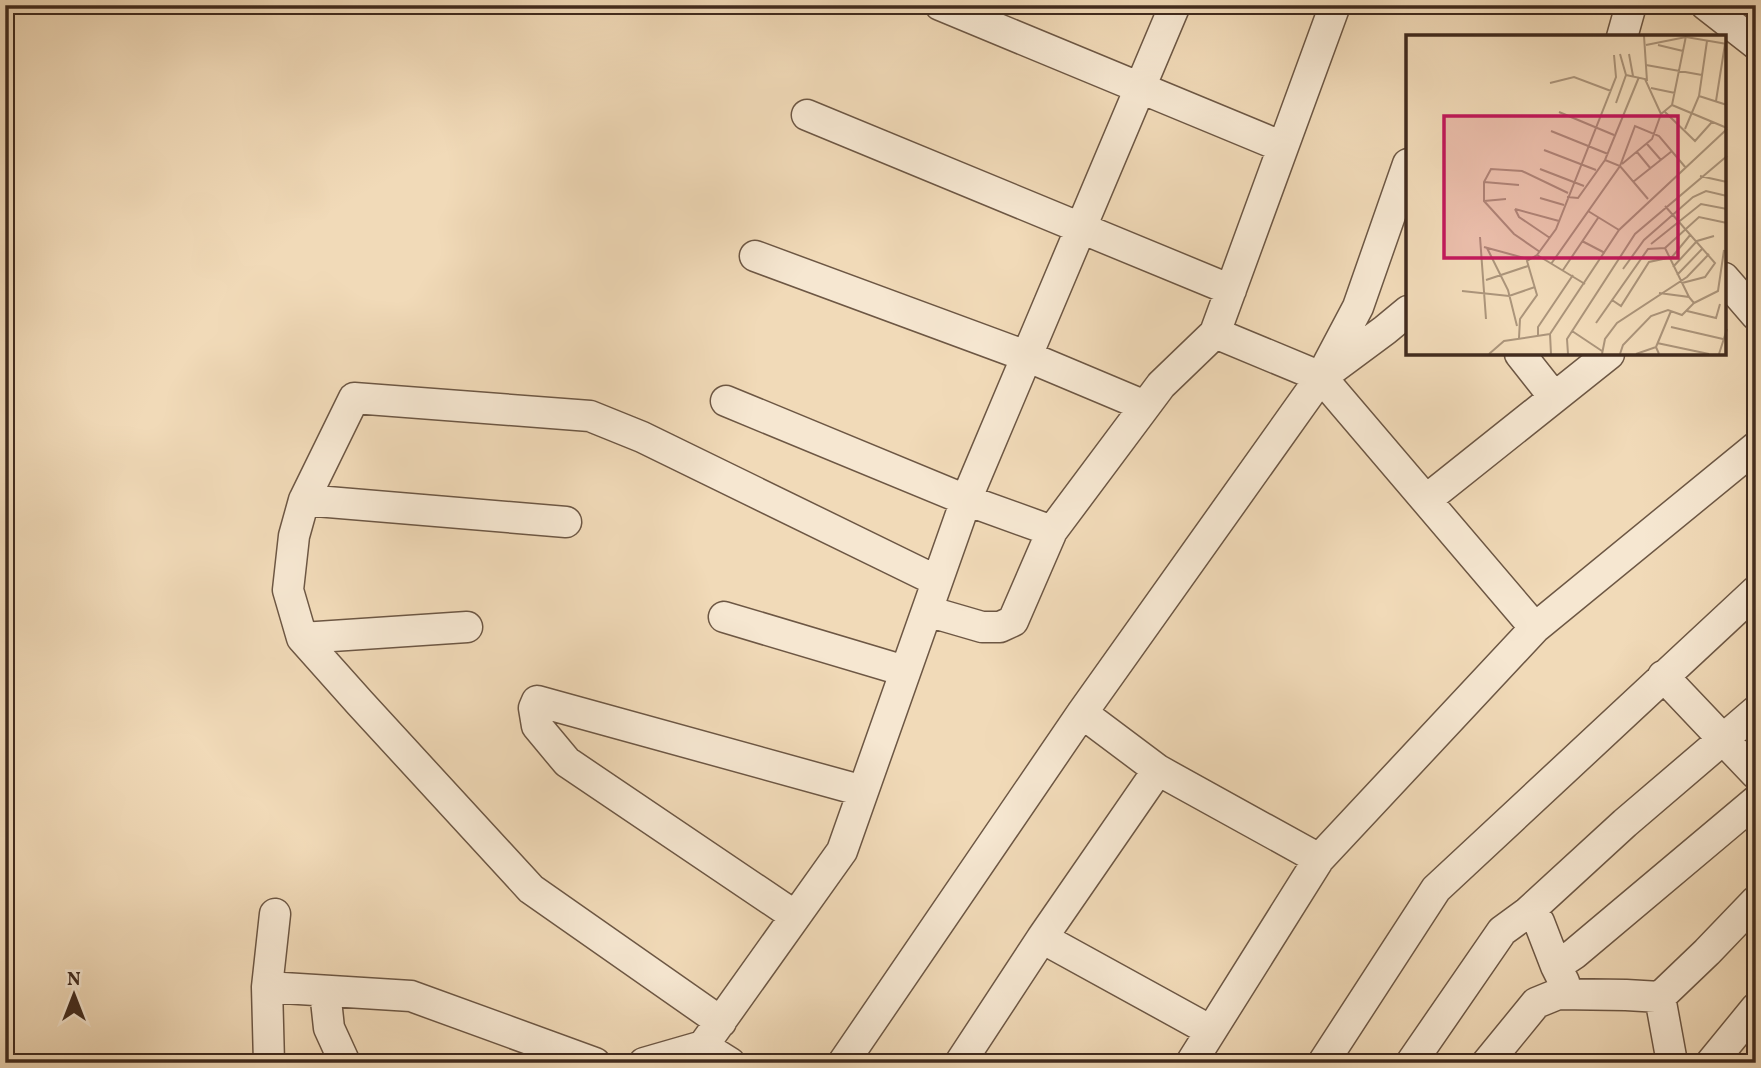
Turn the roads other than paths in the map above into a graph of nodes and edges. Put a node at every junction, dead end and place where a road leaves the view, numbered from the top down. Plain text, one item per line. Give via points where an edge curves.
1 (940, 5) edge
2 (1175, 5) edge
3 (1335, 5) edge
4 (1631, 5) edge
5 (1706, 5) edge
6 (1623, 35) edge
7 (1756, 44) edge
8 (1139, 88) junction
9 (807, 115) dead end
10 (1283, 147) junction
11 (1406, 170) edge
12 (1081, 227) junction
13 (755, 256) dead end
14 (1726, 280) edge
15 (1231, 290) junction
16 (1406, 313) edge
17 (1756, 315) edge
18 (1215, 334) junction
19 (1521, 355) edge
20 (1608, 355) edge
21 (1026, 356) junction
22 (1321, 377) junction
23 (1554, 397) junction
24 (726, 401) dead end
25 (1145, 406) junction
26 (1756, 447) edge
27 (966, 499) junction
28 (1426, 499) junction
29 (304, 500) junction
30 (566, 522) dead end
31 (1052, 531) junction
32 (937, 582) junction
33 (1756, 592) edge
34 (928, 611) junction
35 (724, 617) dead end
36 (467, 627) dead end
37 (1535, 628) junction
38 (302, 638) junction
39 (905, 671) junction
40 (1663, 676) junction
41 (1756, 711) edge
42 (1082, 713) junction
43 (1722, 740) junction
44 (1158, 770) junction
45 (1756, 774) edge
46 (863, 791) junction
47 (1756, 801) edge
48 (1319, 859) junction
49 (1756, 901) edge
50 (1528, 912) junction
51 (275, 914) dead end
52 (795, 916) junction
53 (1042, 938) junction
54 (1556, 966) junction
55 (267, 988) junction
56 (324, 991) junction
57 (1571, 994) junction
58 (1660, 997) junction
59 (1756, 1007) edge
60 (720, 1021) junction
61 (1211, 1031) junction
62 (703, 1046) junction
63 (269, 1063) edge
64 (345, 1063) edge
65 (595, 1063) edge
66 (644, 1063) edge
67 (730, 1063) edge
68 (843, 1063) edge
69 (960, 1063) edge
70 (1191, 1063) edge
71 (1323, 1063) edge
72 (1411, 1063) edge
73 (1487, 1063) edge
74 (1673, 1063) edge
75 (1711, 1063) edge

1 - 8 street
2 - 8 street
3 - 10 street
4 - 6 street
5 - 7 street
8 - 10 street
8 - 12 street
9 - 12 street
10 - 15 street
11 - 22 street via 1358,307
12 - 15 street
12 - 21 street
13 - 21 street
14 - 17 street
15 - 18 street
16 - 22 street
18 - 22 street
18 - 25 street
19 - 23 street
20 - 23 street
21 - 25 street
21 - 27 street
22 - 28 street
22 - 42 street
23 - 28 street
24 - 27 street
25 - 31 street
26 - 37 street
27 - 31 street
27 - 32 street
28 - 37 street
29 - 30 street
29 - 32 street via 354,398 590,416
29 - 38 street via 294,536 288,590
31 - 34 street via 1013,621 982,627
32 - 34 street
33 - 40 street
34 - 39 street
35 - 39 street
36 - 38 street
37 - 48 street
38 - 60 street via 531,889
39 - 46 street
40 - 43 street
40 - 71 street via 1436,888
41 - 43 street
42 - 44 street
42 - 68 street
43 - 45 street
43 - 50 street
44 - 48 street
44 - 53 street
46 - 52 street via 842,851
46 - 52 street via 537,701 537,726 567,762
47 - 54 street
48 - 61 street
49 - 58 street
50 - 54 street via 1539,922
50 - 72 street via 1502,931
51 - 55 street
52 - 60 street
53 - 61 street
53 - 69 street
54 - 57 street
55 - 56 street
55 - 63 street
56 - 64 street via 329,1028
56 - 65 street via 411,996
57 - 58 street
57 - 73 street via 1536,1003
58 - 74 street
59 - 75 street
60 - 62 street
61 - 70 street
62 - 66 street
62 - 67 street

